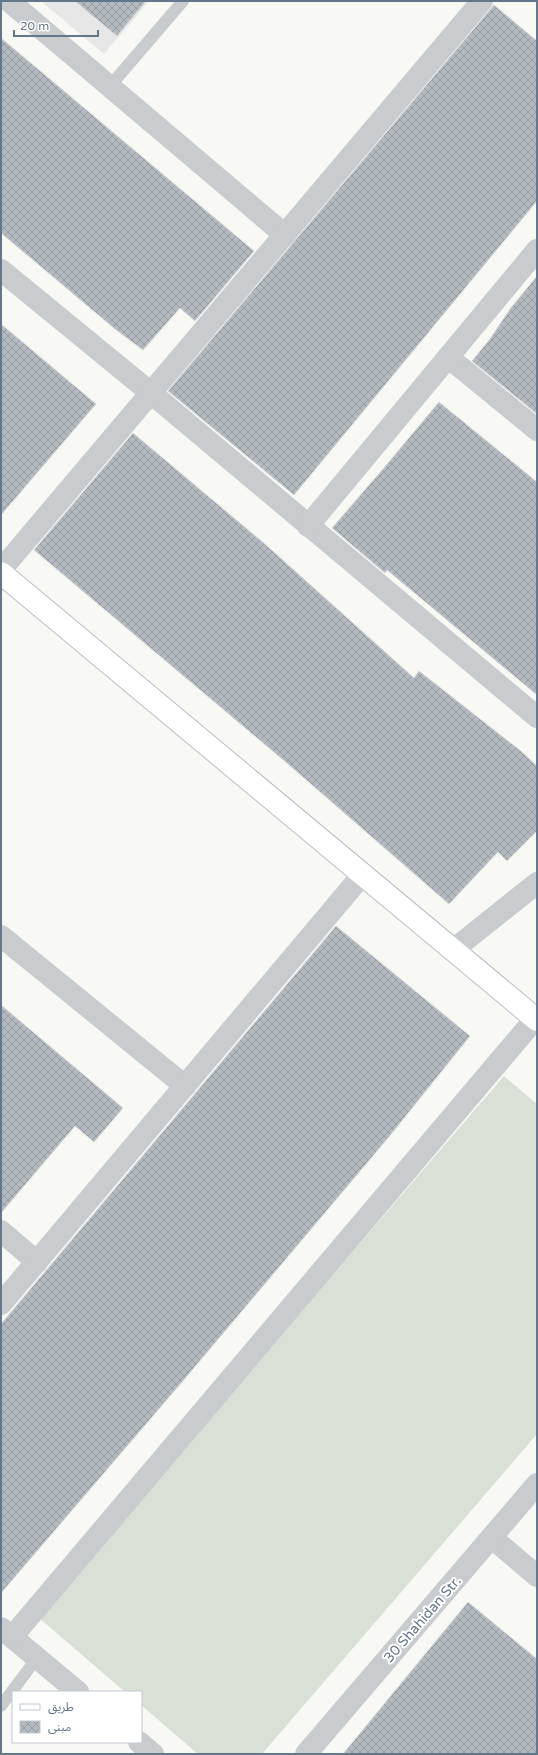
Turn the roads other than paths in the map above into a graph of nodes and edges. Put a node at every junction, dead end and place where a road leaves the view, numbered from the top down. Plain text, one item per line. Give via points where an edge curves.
1 (9, 1) edge
2 (183, 1) edge
3 (482, 1) edge
4 (110, 86) junction
5 (285, 235) junction
6 (537, 250) edge
7 (1, 270) edge
8 (448, 357) junction
9 (151, 393) junction
10 (537, 430) edge
11 (308, 526) junction
12 (1, 572) edge
13 (537, 717) edge
14 (363, 874) junction
15 (537, 883) edge
16 (1, 936) edge
17 (453, 950) junction
18 (536, 1019) edge
19 (185, 1086) junction
20 (1, 1231) edge
21 (37, 1262) junction
22 (1, 1304) edge
23 (537, 1484) edge
24 (492, 1538) junction
25 (537, 1576) edge
26 (7, 1633) edge
27 (37, 1658) junction
28 (12, 1691) edge
29 (12, 1691) edge
30 (77, 1691) edge
31 (1, 1706) edge
32 (140, 1743) edge
33 (153, 1754) edge
34 (306, 1754) edge

1 - 4 street
2 - 4 lane
3 - 5 street
4 - 5 street
5 - 9 street
6 - 8 street
7 - 9 street
8 - 10 street
8 - 11 street
9 - 11 street
9 - 12 street
11 - 13 street
12 - 14 street
14 - 17 street
14 - 19 street
15 - 17 street
16 - 19 street
17 - 18 street
18 - 26 street
19 - 21 street
20 - 21 street
21 - 22 street
23 - 24 street, 30 Shahidan Str.
24 - 25 street
24 - 34 street, 30 Shahidan Str.
26 - 27 street
27 - 28 lane
27 - 30 street
29 - 31 lane
32 - 33 street

